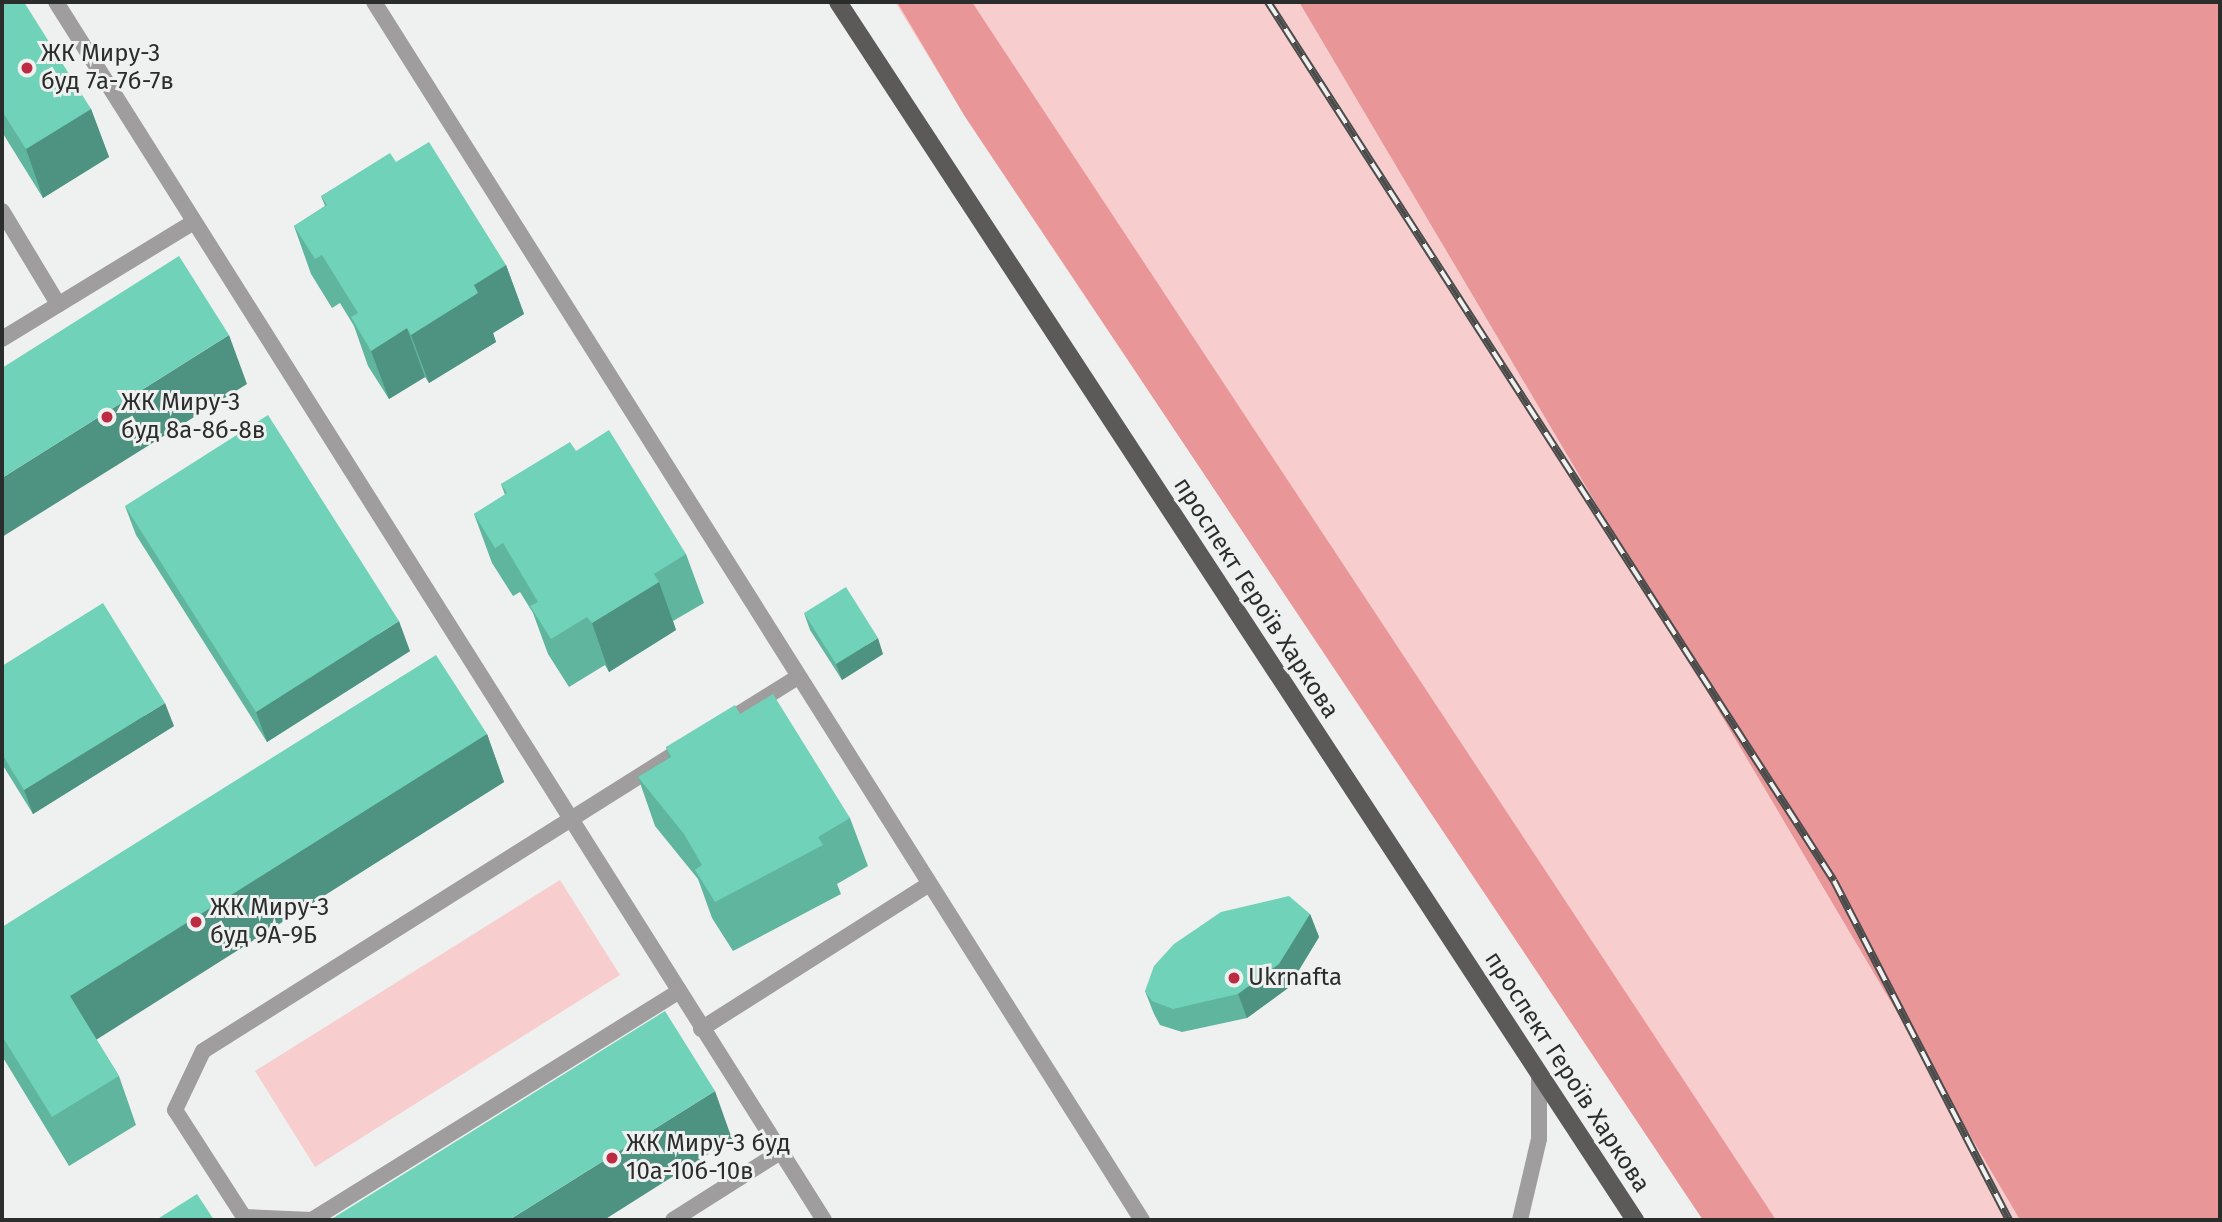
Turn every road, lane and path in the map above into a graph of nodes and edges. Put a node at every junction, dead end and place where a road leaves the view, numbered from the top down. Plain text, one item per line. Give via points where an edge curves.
1 (56, 2) edge
2 (374, 2) edge
3 (838, 2) edge
4 (2, 211) edge
5 (191, 223) junction
6 (58, 304) junction
7 (2, 339) edge
8 (798, 677) junction
9 (570, 820) junction
10 (928, 885) junction
11 (678, 992) junction
12 (702, 1029) junction
13 (1539, 1076) junction
14 (780, 1152) junction
15 (673, 1220) edge
16 (824, 1220) edge
17 (1142, 1220) edge
18 (1520, 1220) edge
19 (1635, 1220) edge

1 - 5 lane
2 - 8 lane
3 - 13 main road, проспект Героїв Харкова
4 - 6 lane
5 - 6 lane
5 - 9 lane
6 - 7 lane
8 - 9 lane
8 - 10 lane
9 - 11 lane
9 - 11 lane via 203,1051 175,1110 206,1164 244,1217 312,1220
10 - 12 lane
10 - 17 lane
11 - 12 lane
12 - 14 lane
13 - 18 lane via 1539,1139
13 - 19 main road, проспект Героїв Харкова
14 - 15 lane
14 - 16 lane

